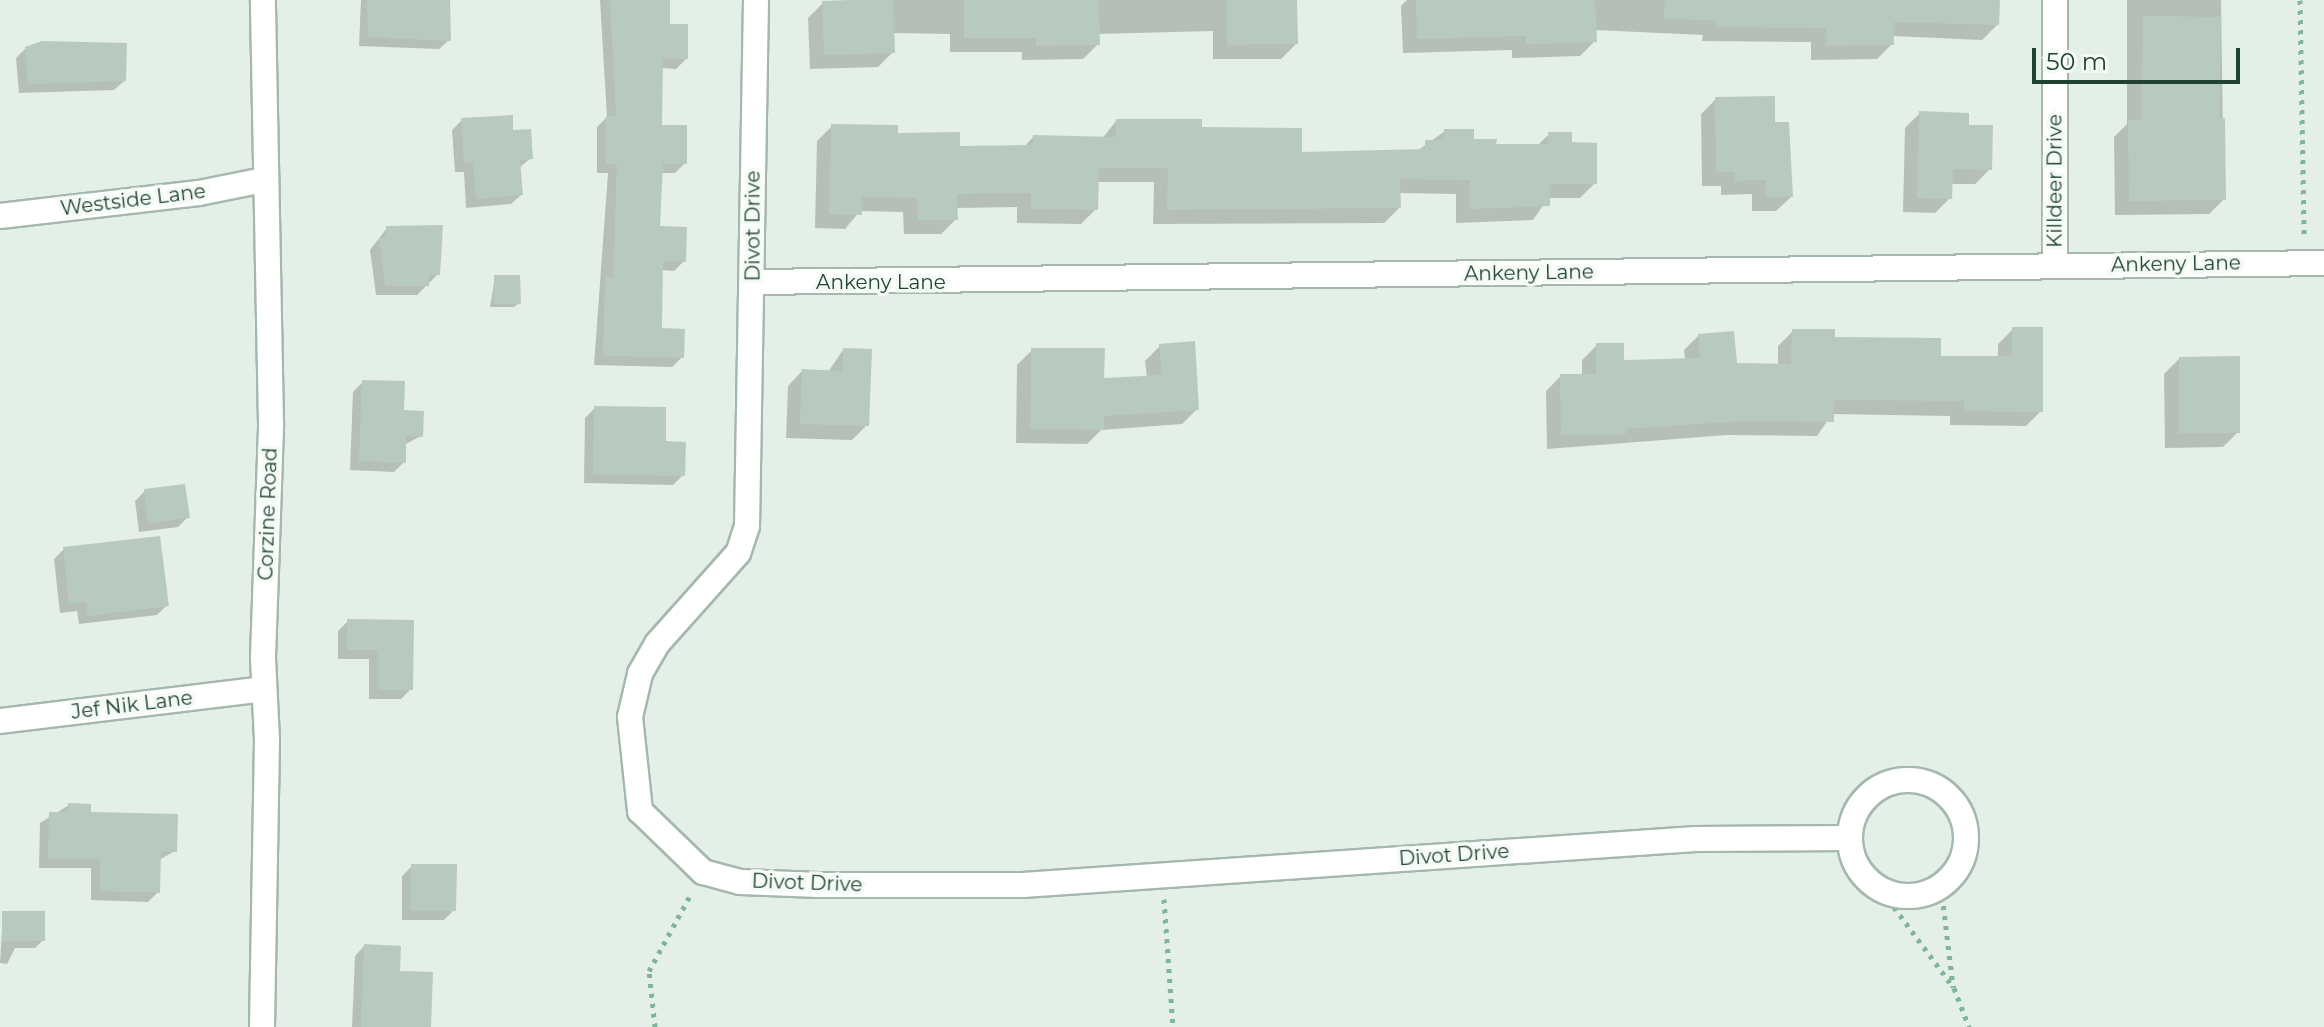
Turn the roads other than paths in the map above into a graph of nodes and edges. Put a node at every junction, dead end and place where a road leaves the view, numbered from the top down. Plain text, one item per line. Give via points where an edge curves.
1 (263, 0) edge
2 (756, 0) edge
3 (2055, 0) edge
4 (264, 180) junction
5 (0, 216) edge
6 (2314, 263) edge
7 (2055, 265) junction
8 (753, 282) junction
9 (263, 689) junction
10 (0, 721) edge
11 (1848, 838) junction
12 (262, 1027) edge

1 - 4 street, Corzine Road
2 - 8 street, Divot Drive
3 - 7 street, Killdeer Drive
4 - 5 street, Westside Lane via 199,193
4 - 9 street, Corzine Road via 271,423
6 - 7 street, Ankeny Lane
7 - 8 street, Ankeny Lane
8 - 11 street, Divot Drive via 747,526 738,553 657,644 640,674 630,717 640,811 703,872 741,882 1023,885 1695,839
9 - 10 street, Jef Nik Lane
9 - 12 street, Corzine Road
11 - 11 street via 1856,863 1882,891 1923,894 1941,886 1965,854 1966,831 1960,811 1931,785 1911,780 1878,788 1863,802

